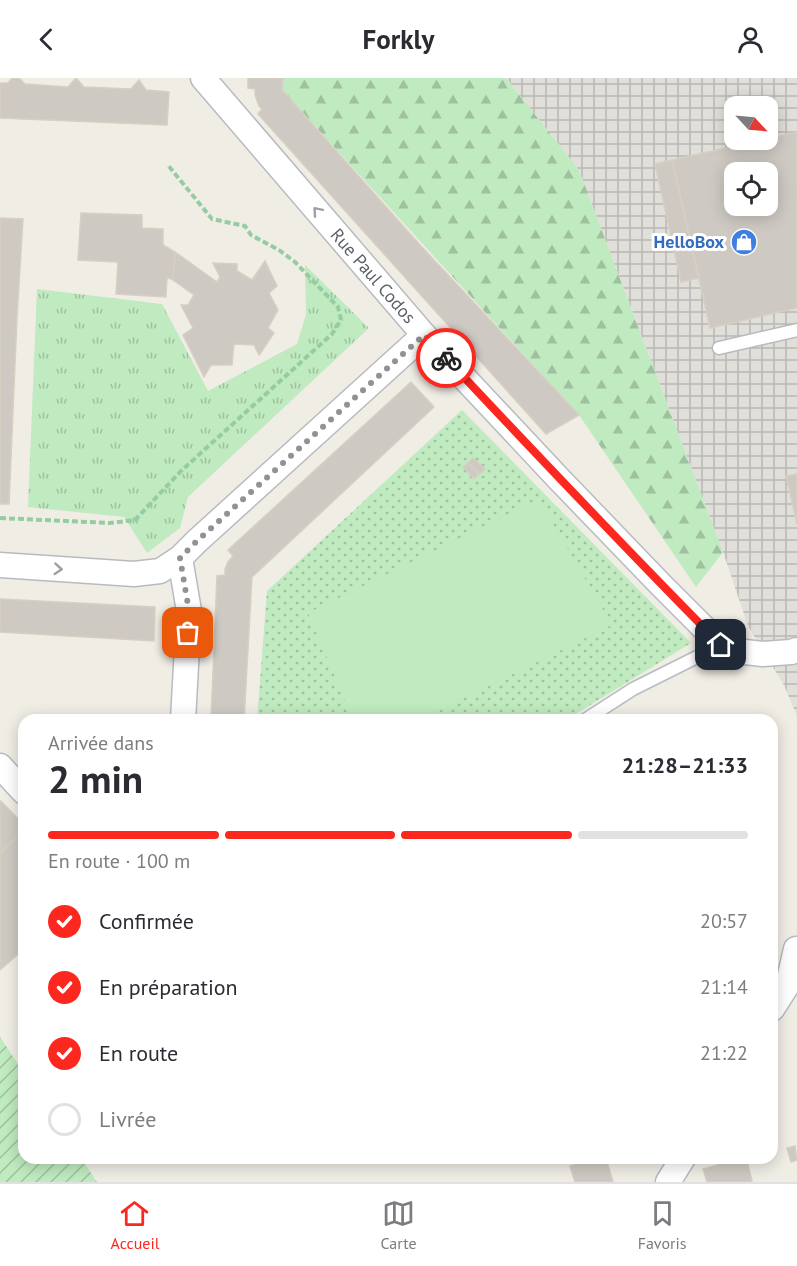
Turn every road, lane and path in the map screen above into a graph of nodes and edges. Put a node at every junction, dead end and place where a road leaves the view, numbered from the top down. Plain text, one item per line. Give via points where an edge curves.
1 (203, 78) edge
2 (167, 164) dead end
3 (797, 330) edge
4 (424, 335) junction
5 (719, 348) dead end
6 (0, 519) edge
7 (180, 558) junction
8 (0, 565) edge
9 (721, 645) junction
10 (797, 650) edge
11 (183, 714) edge
12 (594, 714) edge
13 (0, 766) edge
14 (18, 786) edge
15 (796, 949) edge
16 (778, 1000) edge
17 (679, 1164) edge
18 (668, 1182) edge

4 -> 1 street, Rue Paul Codos
2 - 6 path via 212,219 245,226 251,235 295,262 338,307 341,320 332,334 181,471 135,520 110,523
3 - 5 lane
4 - 7 street
4 - 9 street, Rue Paul Codos
8 -> 7 street via 134,574 160,571
7 - 11 street via 189,611
9 - 10 street via 763,654
9 - 12 lane via 633,689
13 - 14 street
15 - 16 street via 788,984
17 - 18 street

